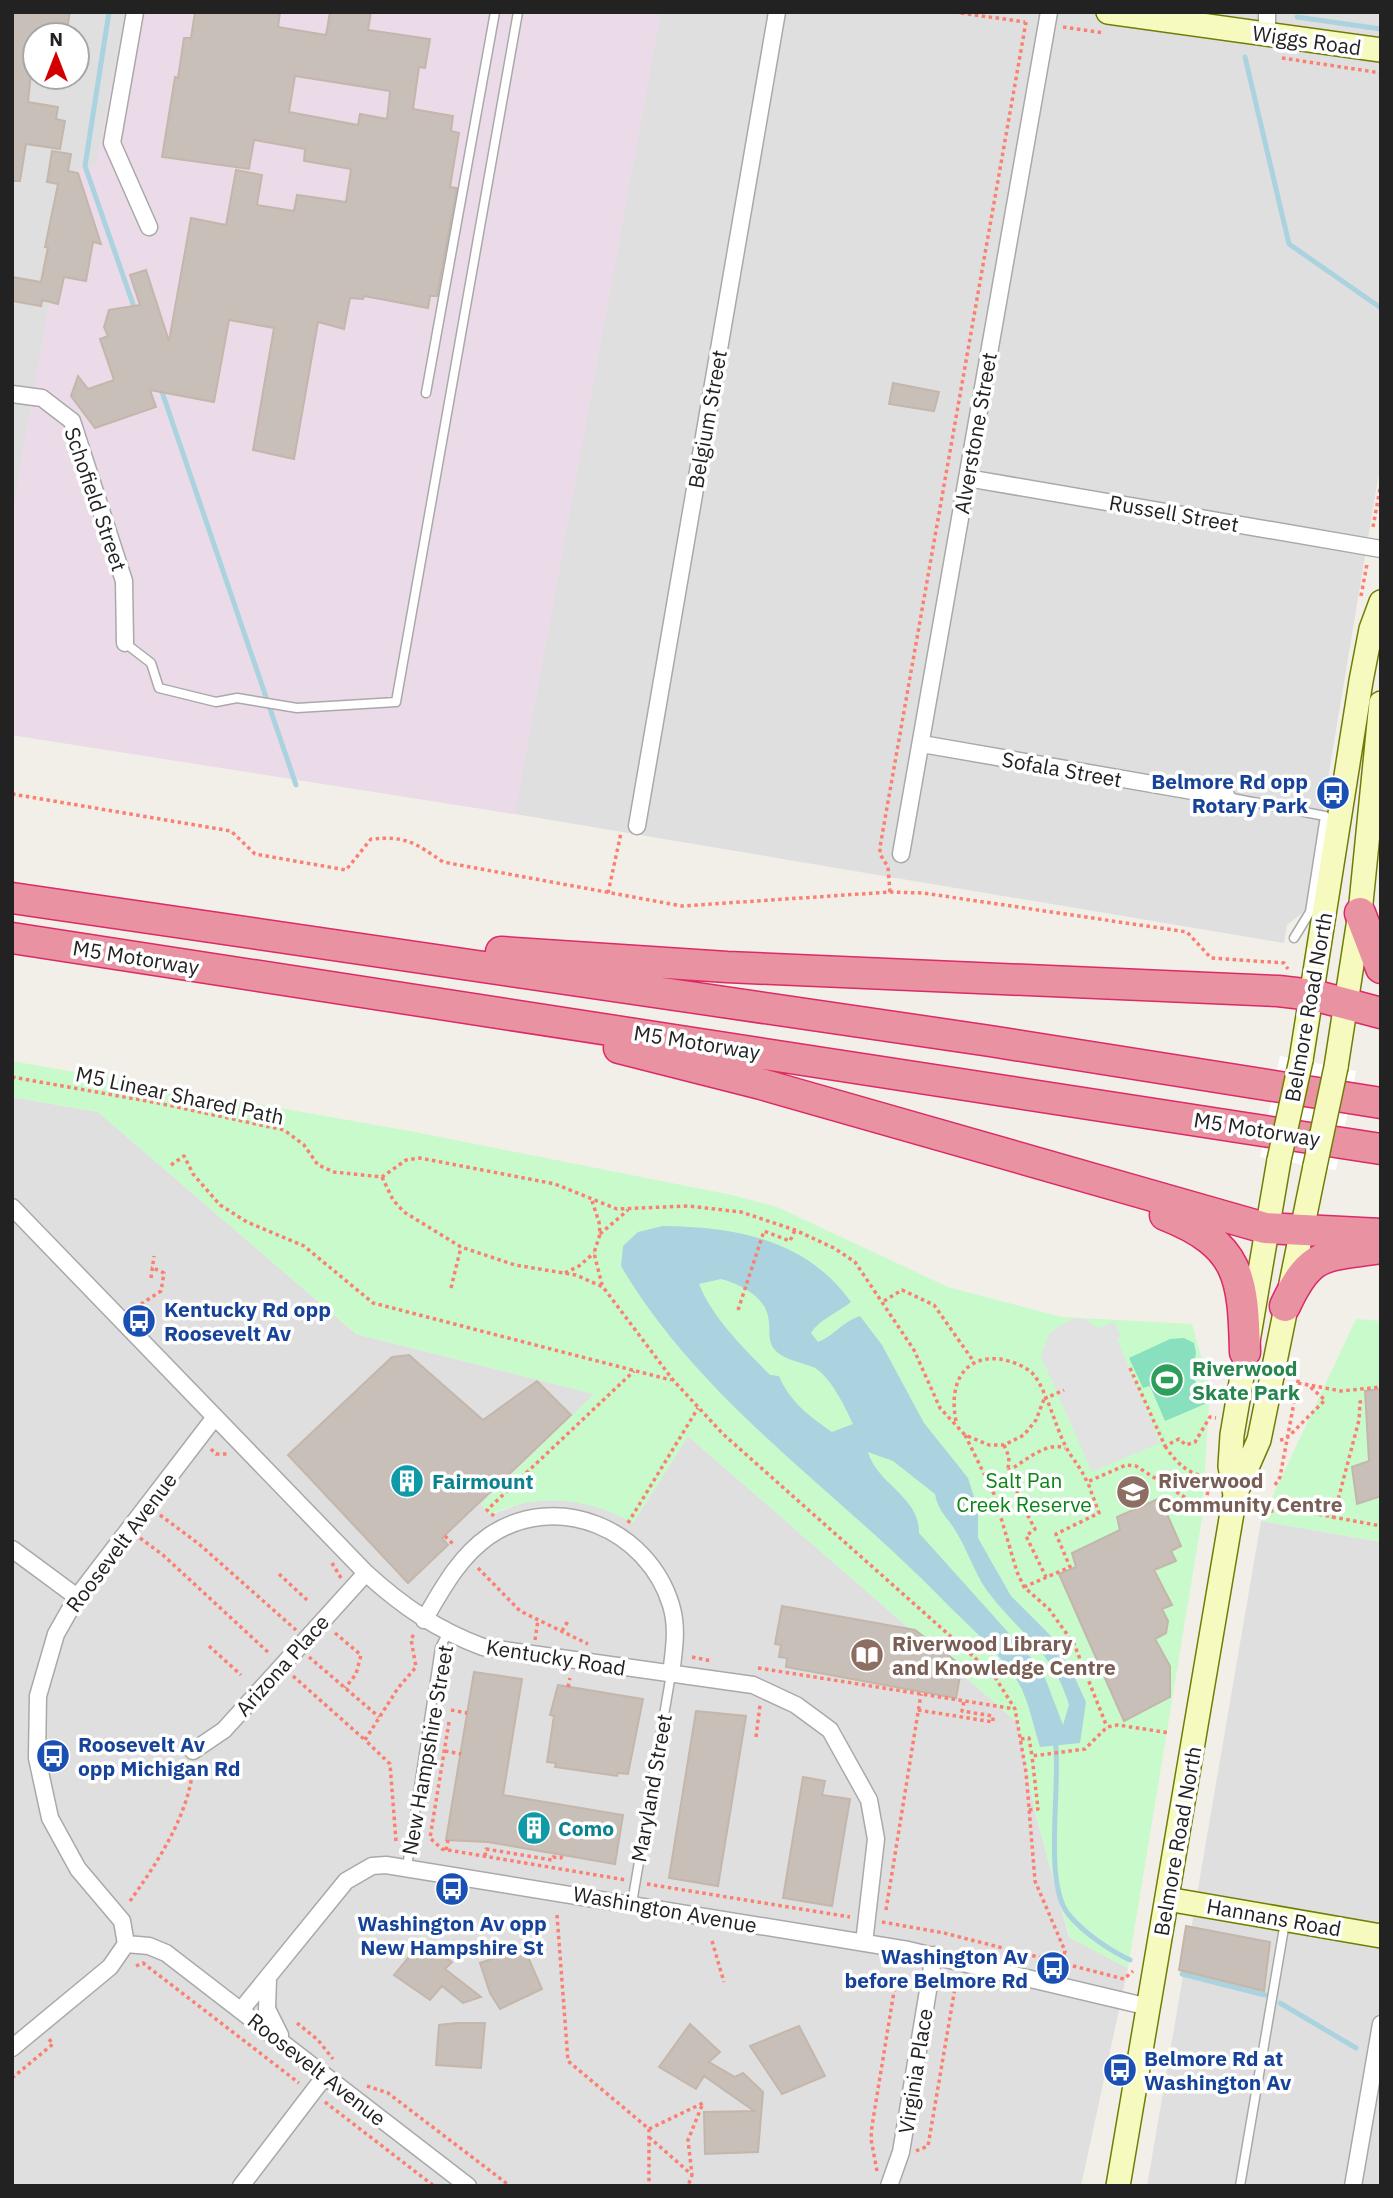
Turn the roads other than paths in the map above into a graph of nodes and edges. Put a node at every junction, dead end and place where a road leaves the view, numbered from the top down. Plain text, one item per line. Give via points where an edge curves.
1 (135, 12) edge
2 (495, 12) edge
3 (518, 12) edge
4 (777, 12) edge
5 (1049, 12) edge
6 (1108, 12) edge
7 (1267, 23) edge
8 (1381, 50) edge
9 (149, 227) dead end
10 (426, 393) dead end
11 (12, 394) edge
12 (967, 478) junction
13 (1381, 549) edge
14 (1381, 602) edge
15 (125, 643) joint
16 (1381, 703) edge
17 (922, 744) junction
18 (1378, 746) edge
19 (1227, 797) joint
20 (637, 826) road end
21 (901, 854) dead end
22 (12, 898) edge
23 (1360, 913) junction
24 (264, 936) junction
25 (12, 937) edge
26 (1294, 938) dead end
27 (1381, 968) edge
28 (359, 991) junction
29 (1313, 995) junction
30 (1347, 1004) junction
31 (1381, 1013) edge
32 (1381, 1103) edge
33 (1381, 1149) edge
34 (1042, 1166) junction
35 (12, 1207) edge
36 (1265, 1228) junction
37 (1300, 1230) junction
38 (1381, 1234) edge
39 (1381, 1248) edge
40 (1285, 1306) junction
41 (1245, 1352) junction
42 (215, 1417) junction
43 (1234, 1495) junction
44 (12, 1549) edge
45 (366, 1573) junction
46 (77, 1597) junction
47 (419, 1627) junction
48 (447, 1634) junction
49 (671, 1674) junction
50 (192, 1751) road end
51 (407, 1867) junction
52 (1167, 1899) junction
53 (632, 1903) junction
54 (1286, 1919) junction
55 (1381, 1936) edge
56 (864, 1943) junction
57 (126, 1944) junction
58 (934, 1955) junction
59 (268, 1975) junction
60 (1149, 2007) junction
61 (241, 2011) junction
62 (1381, 2024) edge
63 (287, 2046) junction
64 (12, 2048) edge
65 (325, 2076) junction
66 (883, 2183) edge
67 (241, 2186) edge
68 (468, 2186) edge
69 (1118, 2186) edge
70 (1240, 2186) edge
71 (1353, 2186) edge

1 - 9 street via 112,143
2 - 10 lane
3 - 15 lane via 396,702 298,708 237,698 216,702 159,688 151,663
4 - 20 street, Belgium Street
5 - 12 street, Alverstone Street
6 - 7 main road, Wiggs Road
7 - 8 main road, Wiggs Road
11 - 15 street, Schofield Street via 42,398 72,421 124,581
12 - 13 street, Russell Street
12 - 17 street, Alverstone Street
14 - 29 main road, Belmore Road North via 1361,681
16 - 18 main road, Belmore Road North
17 - 19 street, Sofala Street
17 - 21 street, Alverstone Street
18 - 23 main road, Belmore Road North
19 - 26 lane, Sofala Street via 1325,816 1310,912
22 - 24 highway, M5 Motorway
23 - 27 highway
23 - 30 main road, Belmore Road North
24 - 29 highway via 677,965
24 - 32 highway, M5 Motorway via 990,1041
25 - 28 highway, M5 Motorway
28 - 33 highway, M5 Motorway
28 - 34 highway via 748,1080
29 - 30 highway
29 - 36 main road, Belmore Road North, bridge
30 - 31 highway
30 - 37 main road, Belmore Road North, bridge
34 - 36 highway
34 - 41 highway via 1180,1221 1227,1255 1241,1284
35 - 42 street, Kentucky Road
36 - 37 highway
36 - 41 main road, Belmore Road North
37 - 38 highway
37 - 40 main road, Belmore Road North
39 - 40 highway via 1321,1258 1300,1273
40 - 43 main road, Belmore Road North via 1259,1440
41 - 43 main road, Belmore Road North via 1230,1466
42 - 45 street, Kentucky Road
42 - 46 street, Roosevelt Avenue
43 - 52 main road, Belmore Road North
44 - 46 street
45 - 47 street, Kentucky Road
45 - 50 street, Arizona Place via 224,1730
46 - 57 street, Roosevelt Avenue via 56,1634 42,1677 37,1758 44,1800 65,1848 85,1880 122,1921
47 - 48 street, Kentucky Road
47 - 49 street via 466,1556 506,1527 544,1516 581,1519 620,1535 648,1560 671,1605 676,1634
48 - 49 street, Kentucky Road via 483,1647
48 - 51 lane, New Hampshire Street via 440,1648
49 - 53 lane, Maryland Street
49 - 56 street, Kentucky Road via 753,1685 796,1705 830,1730 869,1800 876,1839
51 - 53 street, Washington Avenue
51 - 59 street, Washington Avenue via 372,1866 350,1878
52 - 54 main road, Hannans Road
52 - 60 main road, Belmore Road North
53 - 56 street, Washington Avenue
54 - 55 main road, Hannans Road
54 - 70 lane
56 - 58 street, Washington Avenue
57 - 61 street, Roosevelt Avenue via 166,1953
57 - 64 street via 110,1967
58 - 60 street, Washington Avenue
58 - 66 street, Virginia Place via 901,2152
59 - 61 street, Washington Avenue
59 - 63 street via 270,2021
60 - 69 main road, Belmore Road North
61 - 63 street, Roosevelt Avenue
62 - 71 street
63 - 65 street, Roosevelt Avenue
65 - 67 street
65 - 68 street, Roosevelt Avenue

